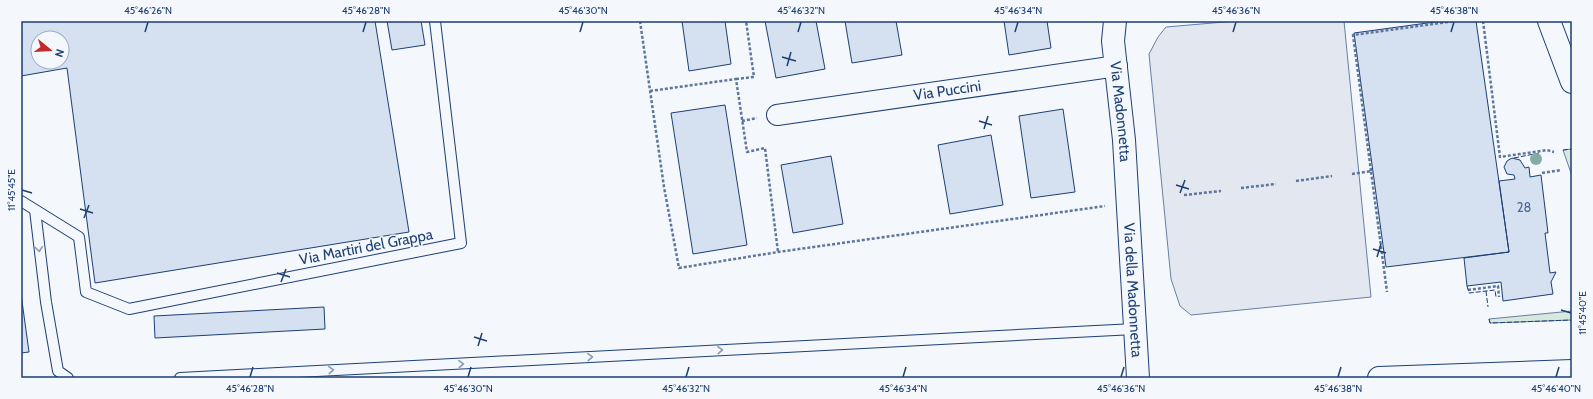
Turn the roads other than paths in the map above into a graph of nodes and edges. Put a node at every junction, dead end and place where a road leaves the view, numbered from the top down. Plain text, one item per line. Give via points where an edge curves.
1 (435, 21) edge
2 (1114, 21) edge
3 (1549, 21) edge
4 (1117, 66) junction
5 (1572, 82) edge
6 (777, 115) dead end
7 (21, 201) edge
8 (1128, 203) joint
9 (35, 210) junction
10 (1135, 329) junction
11 (1572, 371) edge
12 (68, 378) edge
13 (180, 378) edge
14 (1138, 378) edge
15 (1379, 378) edge

1 - 9 lane, Via Martiri del Grappa via 461,243 129,309 86,292 79,237
2 - 4 main road, Via Madonnetta via 1113,41
3 - 5 main road
4 - 6 street, Via Puccini
4 - 8 main road, Via Madonnetta
7 - 9 lane, Via Martiri del Grappa
8 - 10 main road, Via della Madonnetta
9 -> 12 lane via 46,302 58,371
13 -> 10 lane
10 - 14 main road, Via della Madonnetta
11 - 15 main road

